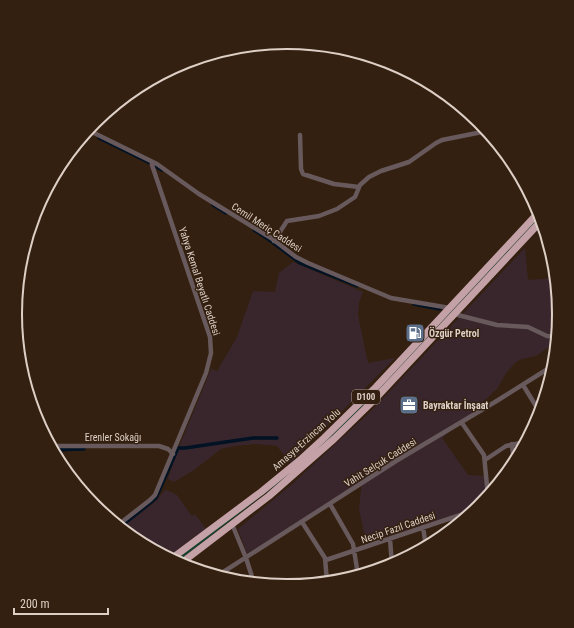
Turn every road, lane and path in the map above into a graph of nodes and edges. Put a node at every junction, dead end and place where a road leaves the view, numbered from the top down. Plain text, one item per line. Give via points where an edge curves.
1 (479, 132) edge
2 (94, 133) edge
3 (300, 135) dead end
4 (152, 162) junction
5 (359, 187) junction
6 (534, 218) edge
7 (537, 225) edge
8 (274, 240) junction
9 (452, 311) junction
10 (551, 337) edge
11 (546, 370) edge
12 (523, 385) junction
13 (536, 405) edge
14 (462, 423) junction
15 (518, 443) edge
16 (512, 444) junction
17 (58, 446) edge
18 (513, 452) edge
19 (173, 454) junction
20 (485, 460) junction
21 (487, 487) edge
22 (330, 504) junction
23 (456, 517) edge
24 (123, 521) edge
25 (302, 522) junction
26 (232, 524) junction
27 (423, 527) junction
28 (390, 539) junction
29 (425, 539) edge
30 (355, 551) junction
31 (177, 555) edge
32 (246, 558) junction
33 (391, 558) edge
34 (186, 559) edge
35 (326, 560) junction
36 (358, 569) edge
37 (224, 571) edge
38 (327, 576) edge
39 (252, 577) edge

1 - 5 street via 439,141 410,162 372,175
2 - 4 street, Cemil Meriç Caddesi
3 - 5 street via 303,174 334,184
4 - 8 street, Cemil Meriç Caddesi via 198,194
4 - 19 street, Yahya Kemal Beyatlı Caddesi via 212,347 206,373
5 - 8 street via 353,199 331,212 312,218 286,221
6 - 9 highway, Amasya-Erzincan Yolu / D100
7 - 9 highway, Amasya-Erzincan Yolu / D100
8 - 9 street, Cemil Meriç Caddesi via 296,257 382,295
9 - 10 street, Cemil Meriç Caddesi via 497,325 528,327
9 - 26 highway, Amasya-Erzincan Yolu / D100 via 374,400 334,440
9 - 31 highway, Amasya-Erzincan Yolu / D100 via 300,460 244,506
11 - 12 street, Vahit Selçuk Caddesi
12 - 13 street
12 - 14 street, Vahit Selçuk Caddesi
14 - 20 street via 482,451
14 - 22 street, Vahit Selçuk Caddesi via 396,461
15 - 16 street
16 - 18 street
16 - 20 street via 503,447
17 - 19 street, Erenler Sokağı via 152,446 164,447
19 - 24 street, Yahya Kemal Beyatlı Caddesi via 153,497
20 - 21 street
22 - 25 street, Vahit Selçuk Caddesi
22 - 30 street
23 - 27 street, Necip Fazıl Caddesi
25 - 32 street, Vahit Selçuk Caddesi
25 - 35 street
26 - 32 street
26 - 34 highway, Amasya-Erzincan Yolu / D100
27 - 28 street, Necip Fazıl Caddesi
27 - 29 street
28 - 30 street, Necip Fazıl Caddesi
28 - 33 street
30 - 35 street, Necip Fazıl Caddesi
30 - 36 street
32 - 37 street, Vahit Selçuk Caddesi
32 - 39 street
35 - 38 street

